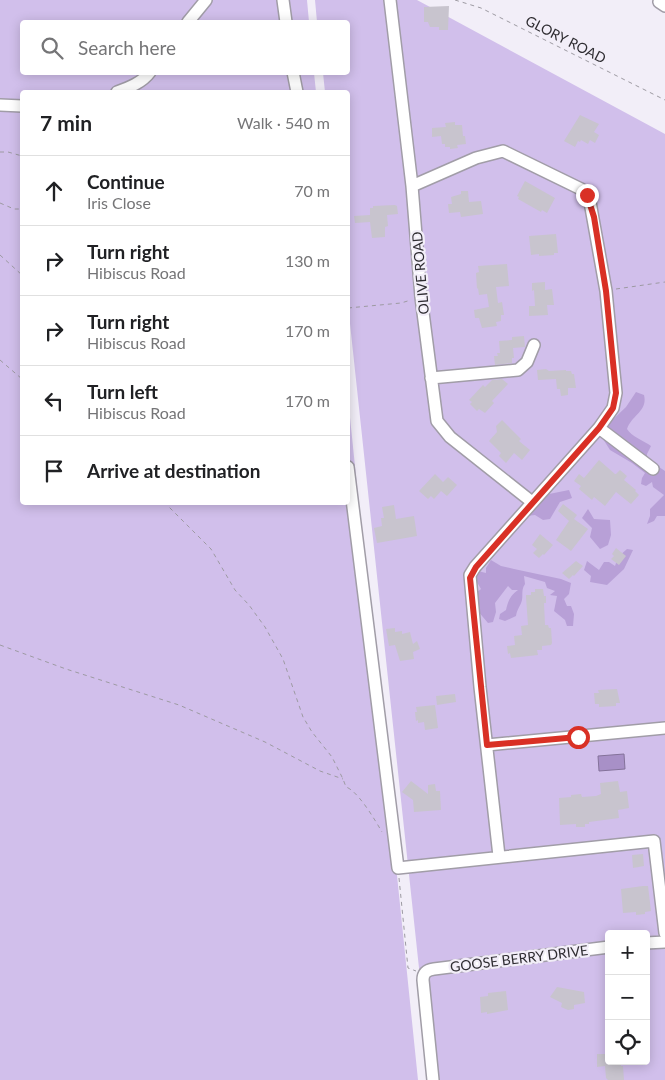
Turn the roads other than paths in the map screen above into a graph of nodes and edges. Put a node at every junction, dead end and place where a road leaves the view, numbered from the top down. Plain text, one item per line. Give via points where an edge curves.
1 (206, 0) edge
2 (282, 0) edge
3 (390, 0) edge
4 (190, 20) edge
5 (286, 20) edge
6 (146, 75) edge
7 (294, 75) edge
8 (122, 90) edge
9 (296, 90) edge
10 (0, 105) edge
11 (20, 106) edge
12 (412, 186) junction
13 (534, 345) dead end
14 (431, 378) junction
15 (599, 428) junction
16 (653, 468) dead end
17 (350, 483) edge
18 (532, 502) junction
19 (665, 728) edge
20 (487, 745) junction
21 (499, 856) junction
22 (665, 933) edge
23 (665, 942) edge
24 (650, 943) edge
25 (605, 948) edge
26 (433, 1080) edge

1 - 4 street
2 - 5 street
3 - 12 street, OLIVE ROAD
6 - 8 street
7 - 9 street
10 - 11 street
12 - 14 street, OLIVE ROAD
12 - 15 street via 476,158 503,151 581,189 587,195 606,291 616,393 613,408
13 - 14 street via 527,362 518,370
14 - 18 street, OLIVE ROAD via 436,416 442,429
15 - 16 street
15 - 18 street
17 - 21 street via 398,868
18 - 20 street via 470,575
19 - 20 street
20 - 21 street
21 - 22 street via 654,841
23 - 24 street
25 - 26 street, GOOSE BERRY DRIVE via 427,972 423,980

